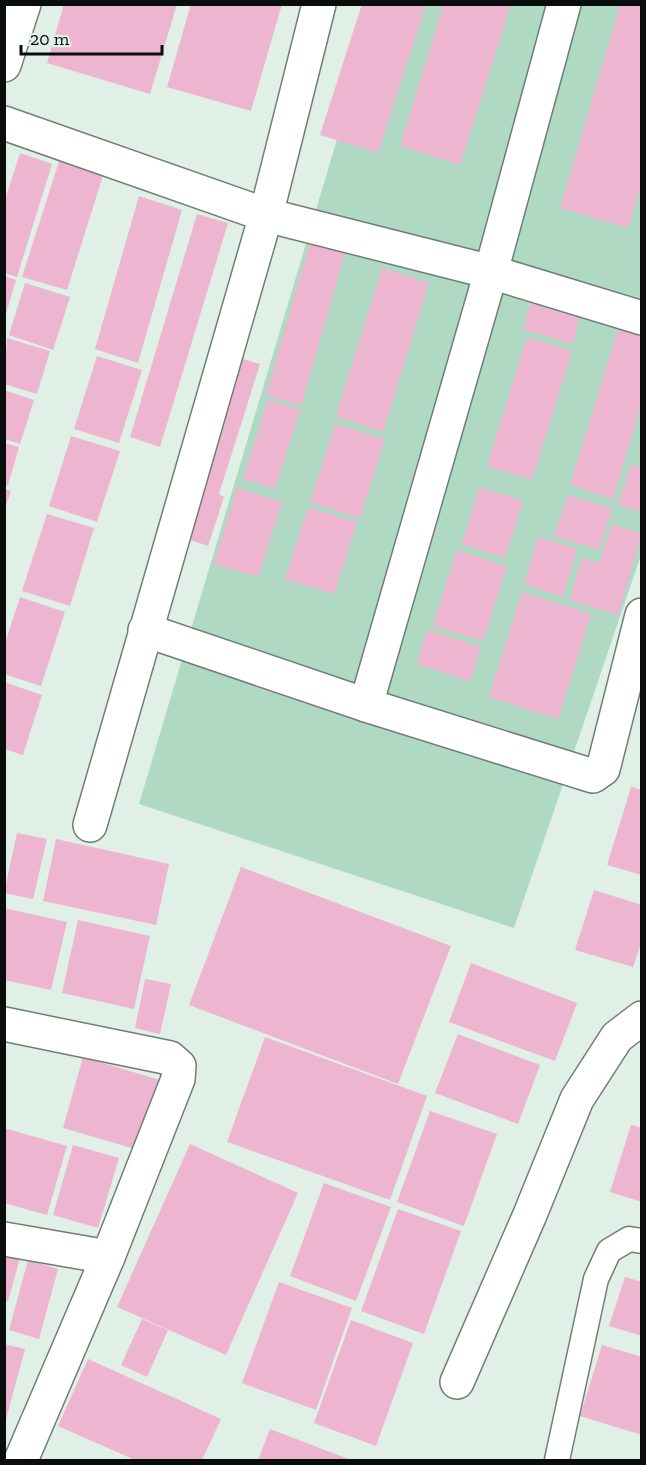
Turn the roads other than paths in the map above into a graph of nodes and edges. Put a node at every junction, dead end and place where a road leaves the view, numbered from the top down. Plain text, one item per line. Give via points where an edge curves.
1 (24, 4) edge
2 (319, 4) edge
3 (564, 4) edge
4 (4, 65) edge
5 (4, 123) edge
6 (266, 214) junction
7 (491, 272) junction
8 (642, 318) edge
9 (642, 615) edge
10 (145, 630) junction
11 (366, 705) junction
12 (90, 825) dead end
13 (642, 1018) edge
14 (4, 1023) edge
15 (4, 1239) edge
16 (642, 1241) edge
17 (108, 1257) junction
18 (457, 1382) dead end
19 (16, 1457) edge
20 (558, 1461) edge

1 - 4 street
2 - 6 street
3 - 7 street
5 - 6 street
6 - 7 street
6 - 10 street
7 - 8 street
7 - 11 street
9 - 11 street via 603,769 593,776
10 - 11 street
10 - 12 street
13 - 18 street via 617,1037 577,1099
14 - 17 street via 170,1058 179,1066 178,1079
15 - 17 street
16 - 20 lane via 629,1239 609,1251 596,1279
17 - 19 street

